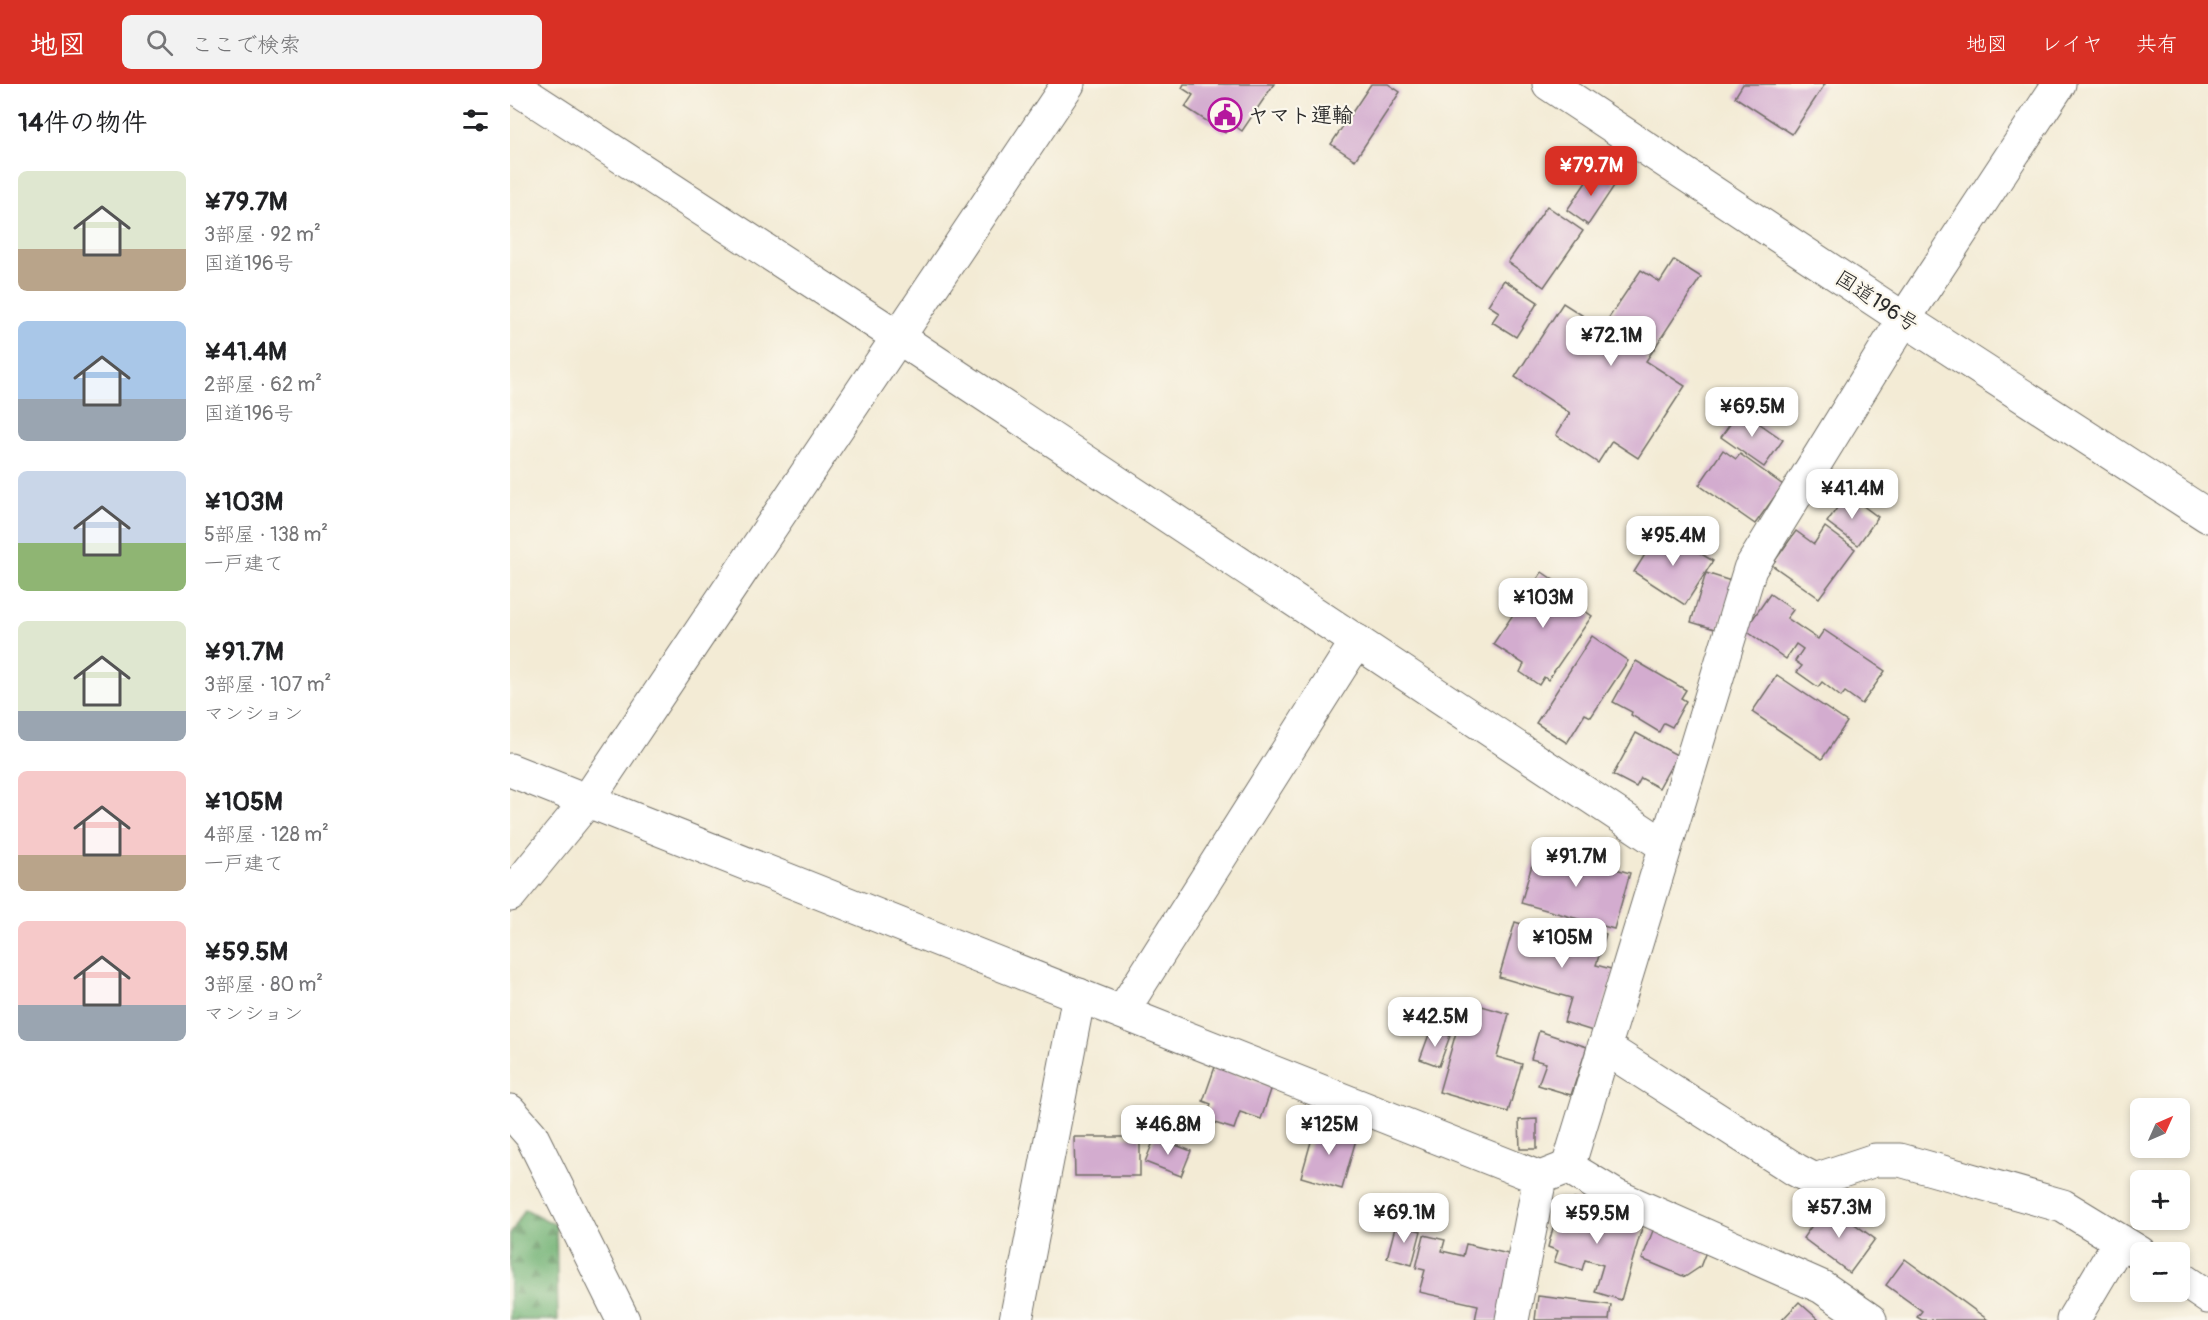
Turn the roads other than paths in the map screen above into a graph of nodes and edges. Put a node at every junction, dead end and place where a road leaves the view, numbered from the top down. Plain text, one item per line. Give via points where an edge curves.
1 (510, 84) edge
2 (1068, 84) edge
3 (1549, 84) edge
4 (2059, 84) edge
5 (1904, 319) junction
6 (898, 337) junction
7 (2208, 516) edge
8 (1357, 641) junction
9 (510, 770) edge
10 (588, 801) junction
11 (1665, 846) junction
12 (510, 895) edge
13 (1079, 995) junction
14 (1122, 1012) junction
15 (1604, 1047) junction
16 (510, 1112) edge
17 (1554, 1172) junction
18 (2130, 1247) edge
19 (2190, 1285) edge
20 (2208, 1297) edge
21 (623, 1320) edge
22 (1016, 1320) edge
23 (1512, 1320) edge
24 (1870, 1320) edge
25 (2073, 1320) edge

1 - 6 main road
2 - 6 main road
3 - 5 main road, 国道196号
4 - 5 main road
5 - 7 main road, 国道196号
5 - 11 main road via 1750,569
6 - 8 main road
6 - 10 main road
8 - 11 main road
8 - 14 main road
9 - 10 main road
10 - 12 main road
10 - 13 main road
11 - 15 main road
13 - 14 main road
13 - 22 main road
14 - 17 main road
15 - 17 main road
15 - 18 main road via 1815,1180 1875,1160 1900,1160 2063,1206
16 - 21 main road via 531,1135
17 - 23 main road
17 - 24 main road via 1822,1287
18 - 25 main road
19 - 20 main road

